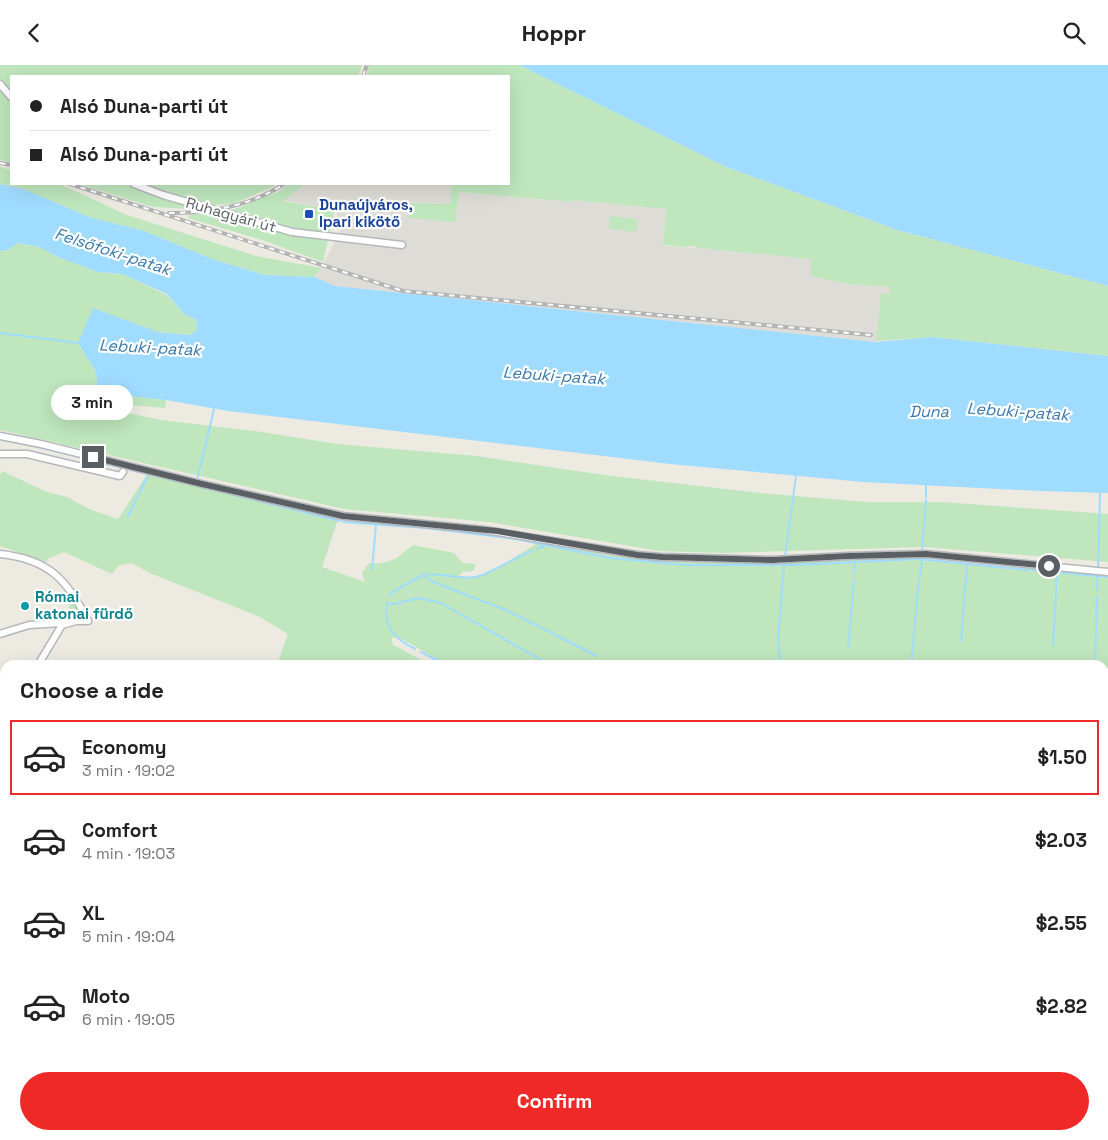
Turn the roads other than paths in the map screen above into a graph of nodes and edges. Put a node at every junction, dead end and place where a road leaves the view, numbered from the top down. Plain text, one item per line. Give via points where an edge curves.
1 (0, 84) edge
2 (10, 96) edge
3 (137, 185) edge
4 (402, 245) dead end
5 (0, 436) edge
6 (0, 454) edge
7 (123, 472) dead end
8 (0, 553) edge
9 (1108, 572) edge
10 (63, 624) junction
11 (0, 634) edge
12 (41, 660) edge

1 - 2 street
3 - 4 street, Ruhagyári út via 292,232
5 - 9 street via 343,516 485,530 638,555 784,560 926,554
6 - 7 street via 27,454 120,476
8 - 10 street via 27,558 62,580 88,621
10 - 11 street via 29,625
10 - 12 street

